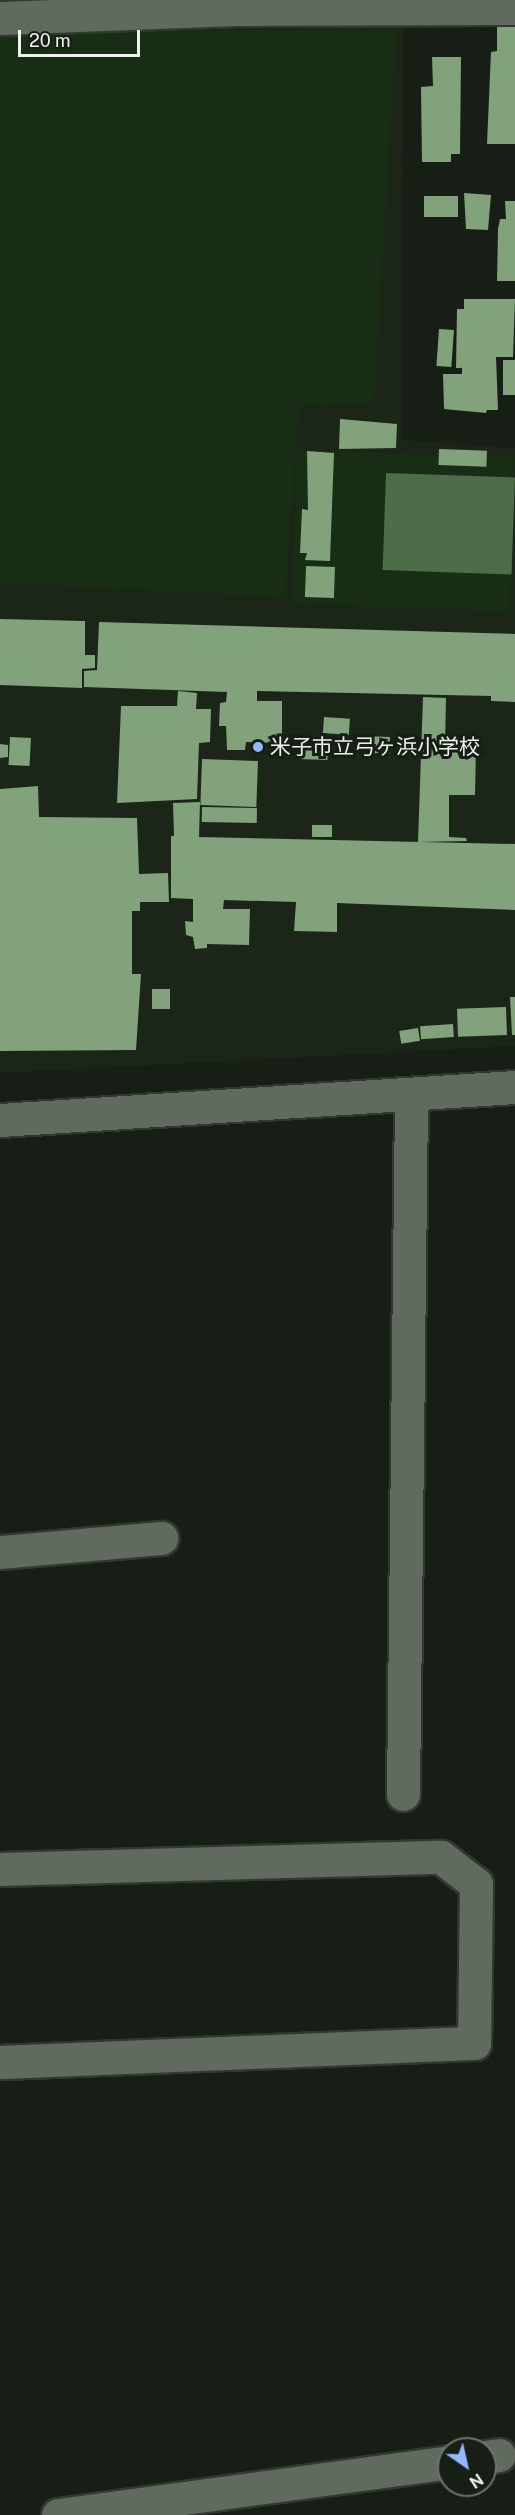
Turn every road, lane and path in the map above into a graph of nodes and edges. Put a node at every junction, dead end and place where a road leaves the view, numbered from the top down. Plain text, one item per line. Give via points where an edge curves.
1 (408, 3) edge
2 (236, 4) edge
3 (515, 8) edge
4 (0, 18) edge
5 (515, 1087) edge
6 (411, 1095) junction
7 (0, 1120) edge
8 (161, 1538) dead end
9 (0, 1552) edge
10 (403, 1794) dead end
11 (0, 1869) edge
12 (0, 2062) edge
13 (437, 2464) edge
14 (58, 2515) edge

1 - 2 street
1 - 3 street
2 - 4 street
5 - 6 street
6 - 7 street
6 - 10 street
8 - 9 street
11 - 12 street via 441,1857 476,1884 474,2043
13 - 14 street

